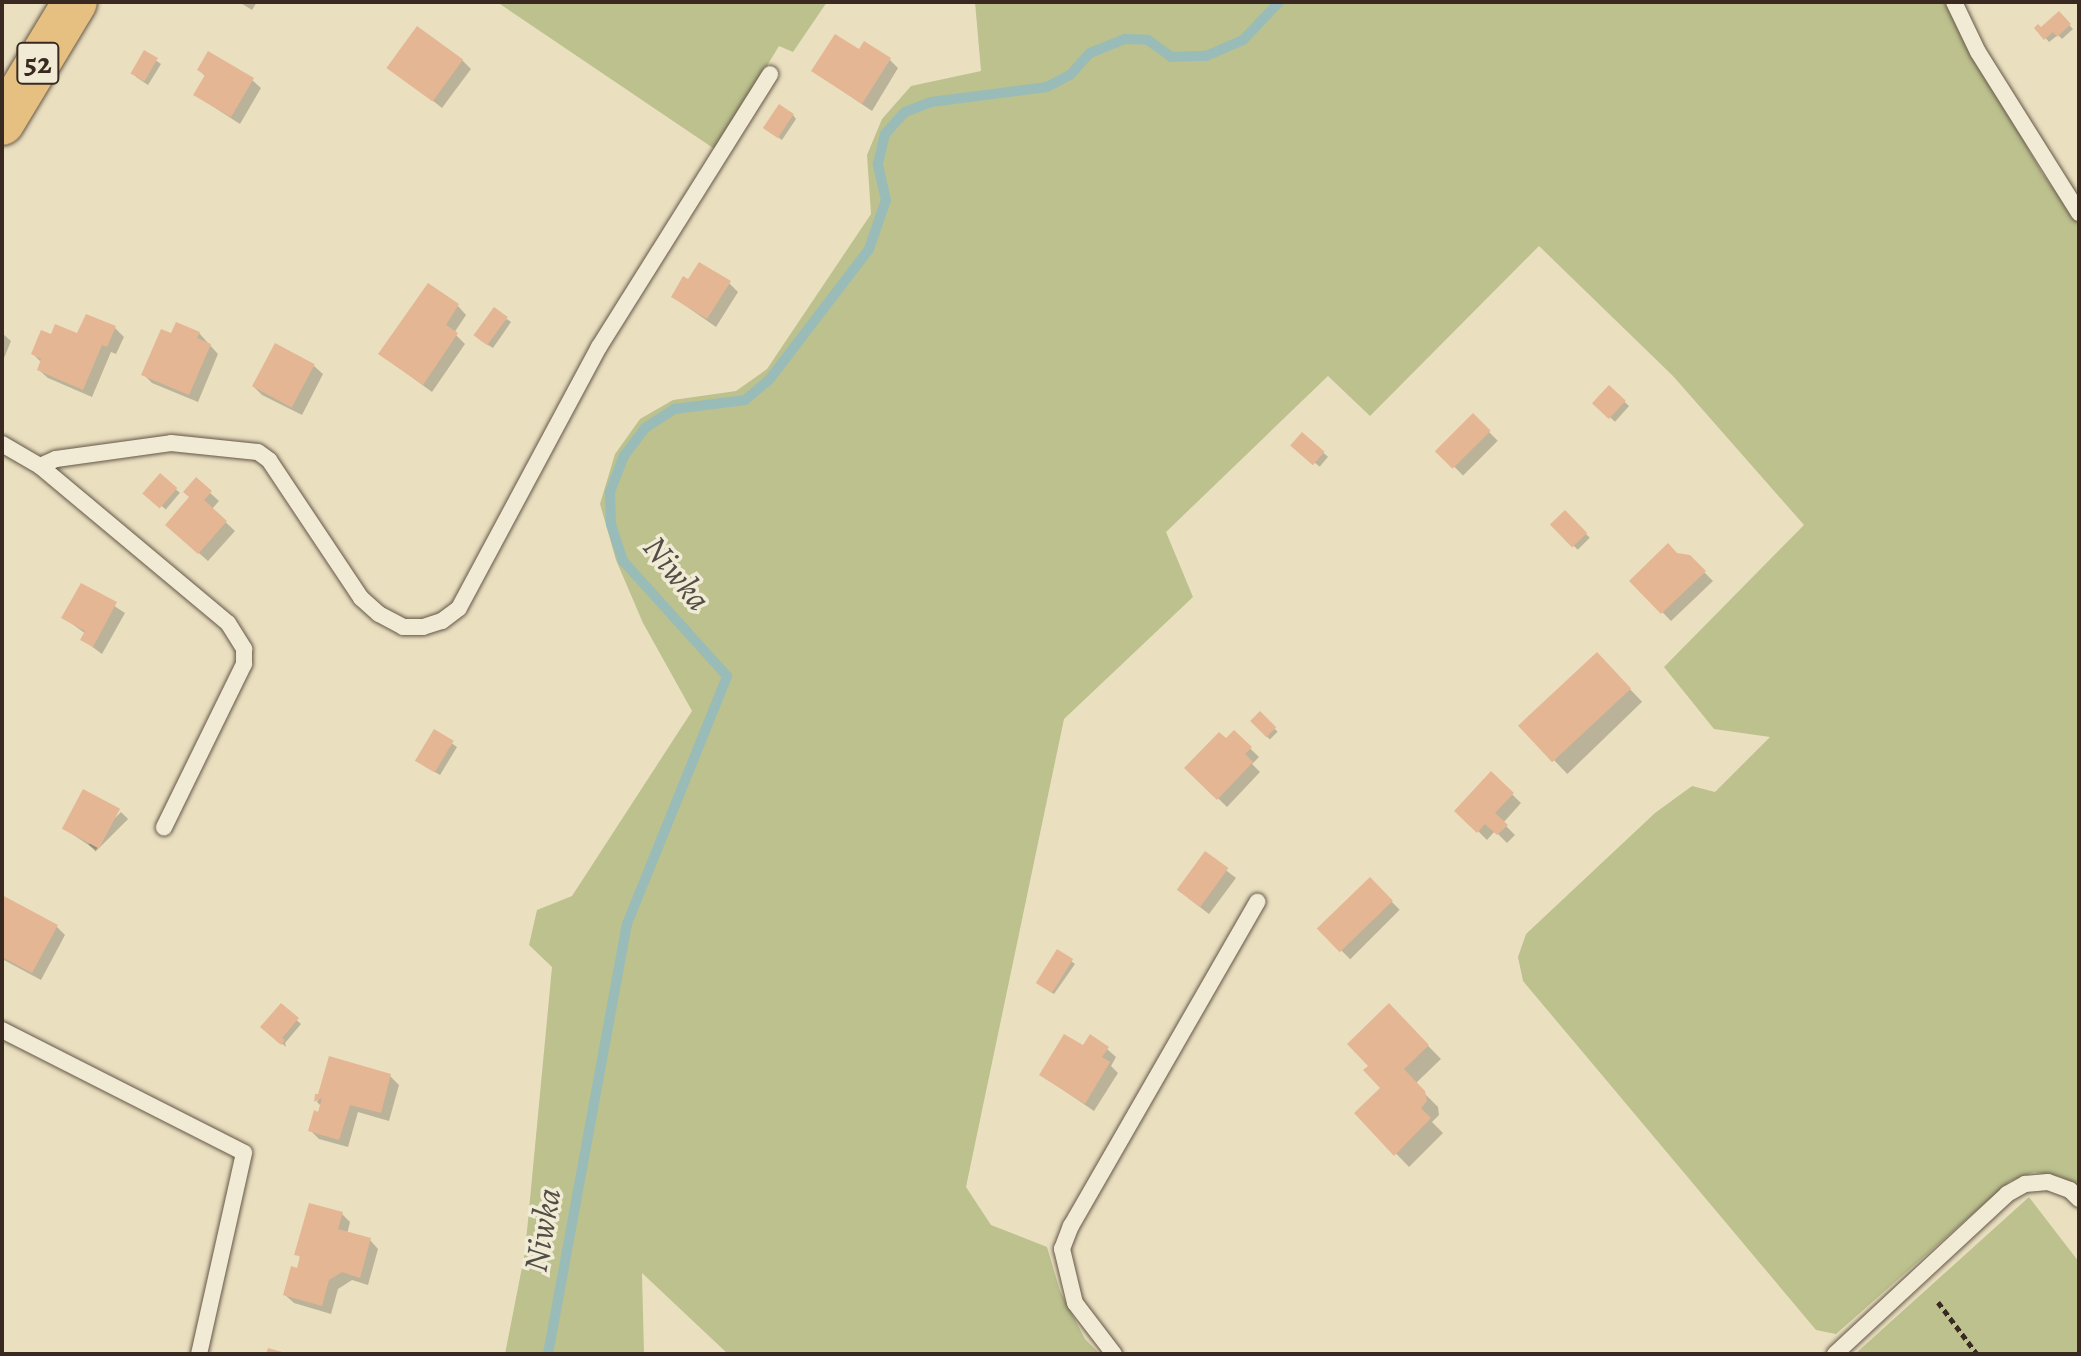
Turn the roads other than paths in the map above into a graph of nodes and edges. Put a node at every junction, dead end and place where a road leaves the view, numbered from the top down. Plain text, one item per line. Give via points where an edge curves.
1 (75, 2) edge
2 (1954, 2) edge
3 (770, 74) dead end
4 (2, 123) edge
5 (2079, 213) edge
6 (2, 444) edge
7 (40, 466) junction
8 (164, 827) dead end
9 (1257, 902) dead end
10 (2, 1030) edge
11 (2079, 1199) edge
12 (199, 1354) edge
13 (1114, 1354) edge
14 (1835, 1354) edge

1 - 4 main road, 52
2 - 5 lane via 1986,65
3 - 7 lane via 599,347 459,608 442,621 403,627 361,598 269,460 258,452 171,443 56,459
6 - 7 lane
7 - 8 lane via 228,623 244,649 244,664
9 - 13 lane via 1062,1249 1075,1303
10 - 12 lane via 244,1153
11 - 14 lane via 2048,1182 2025,1184 2007,1194

